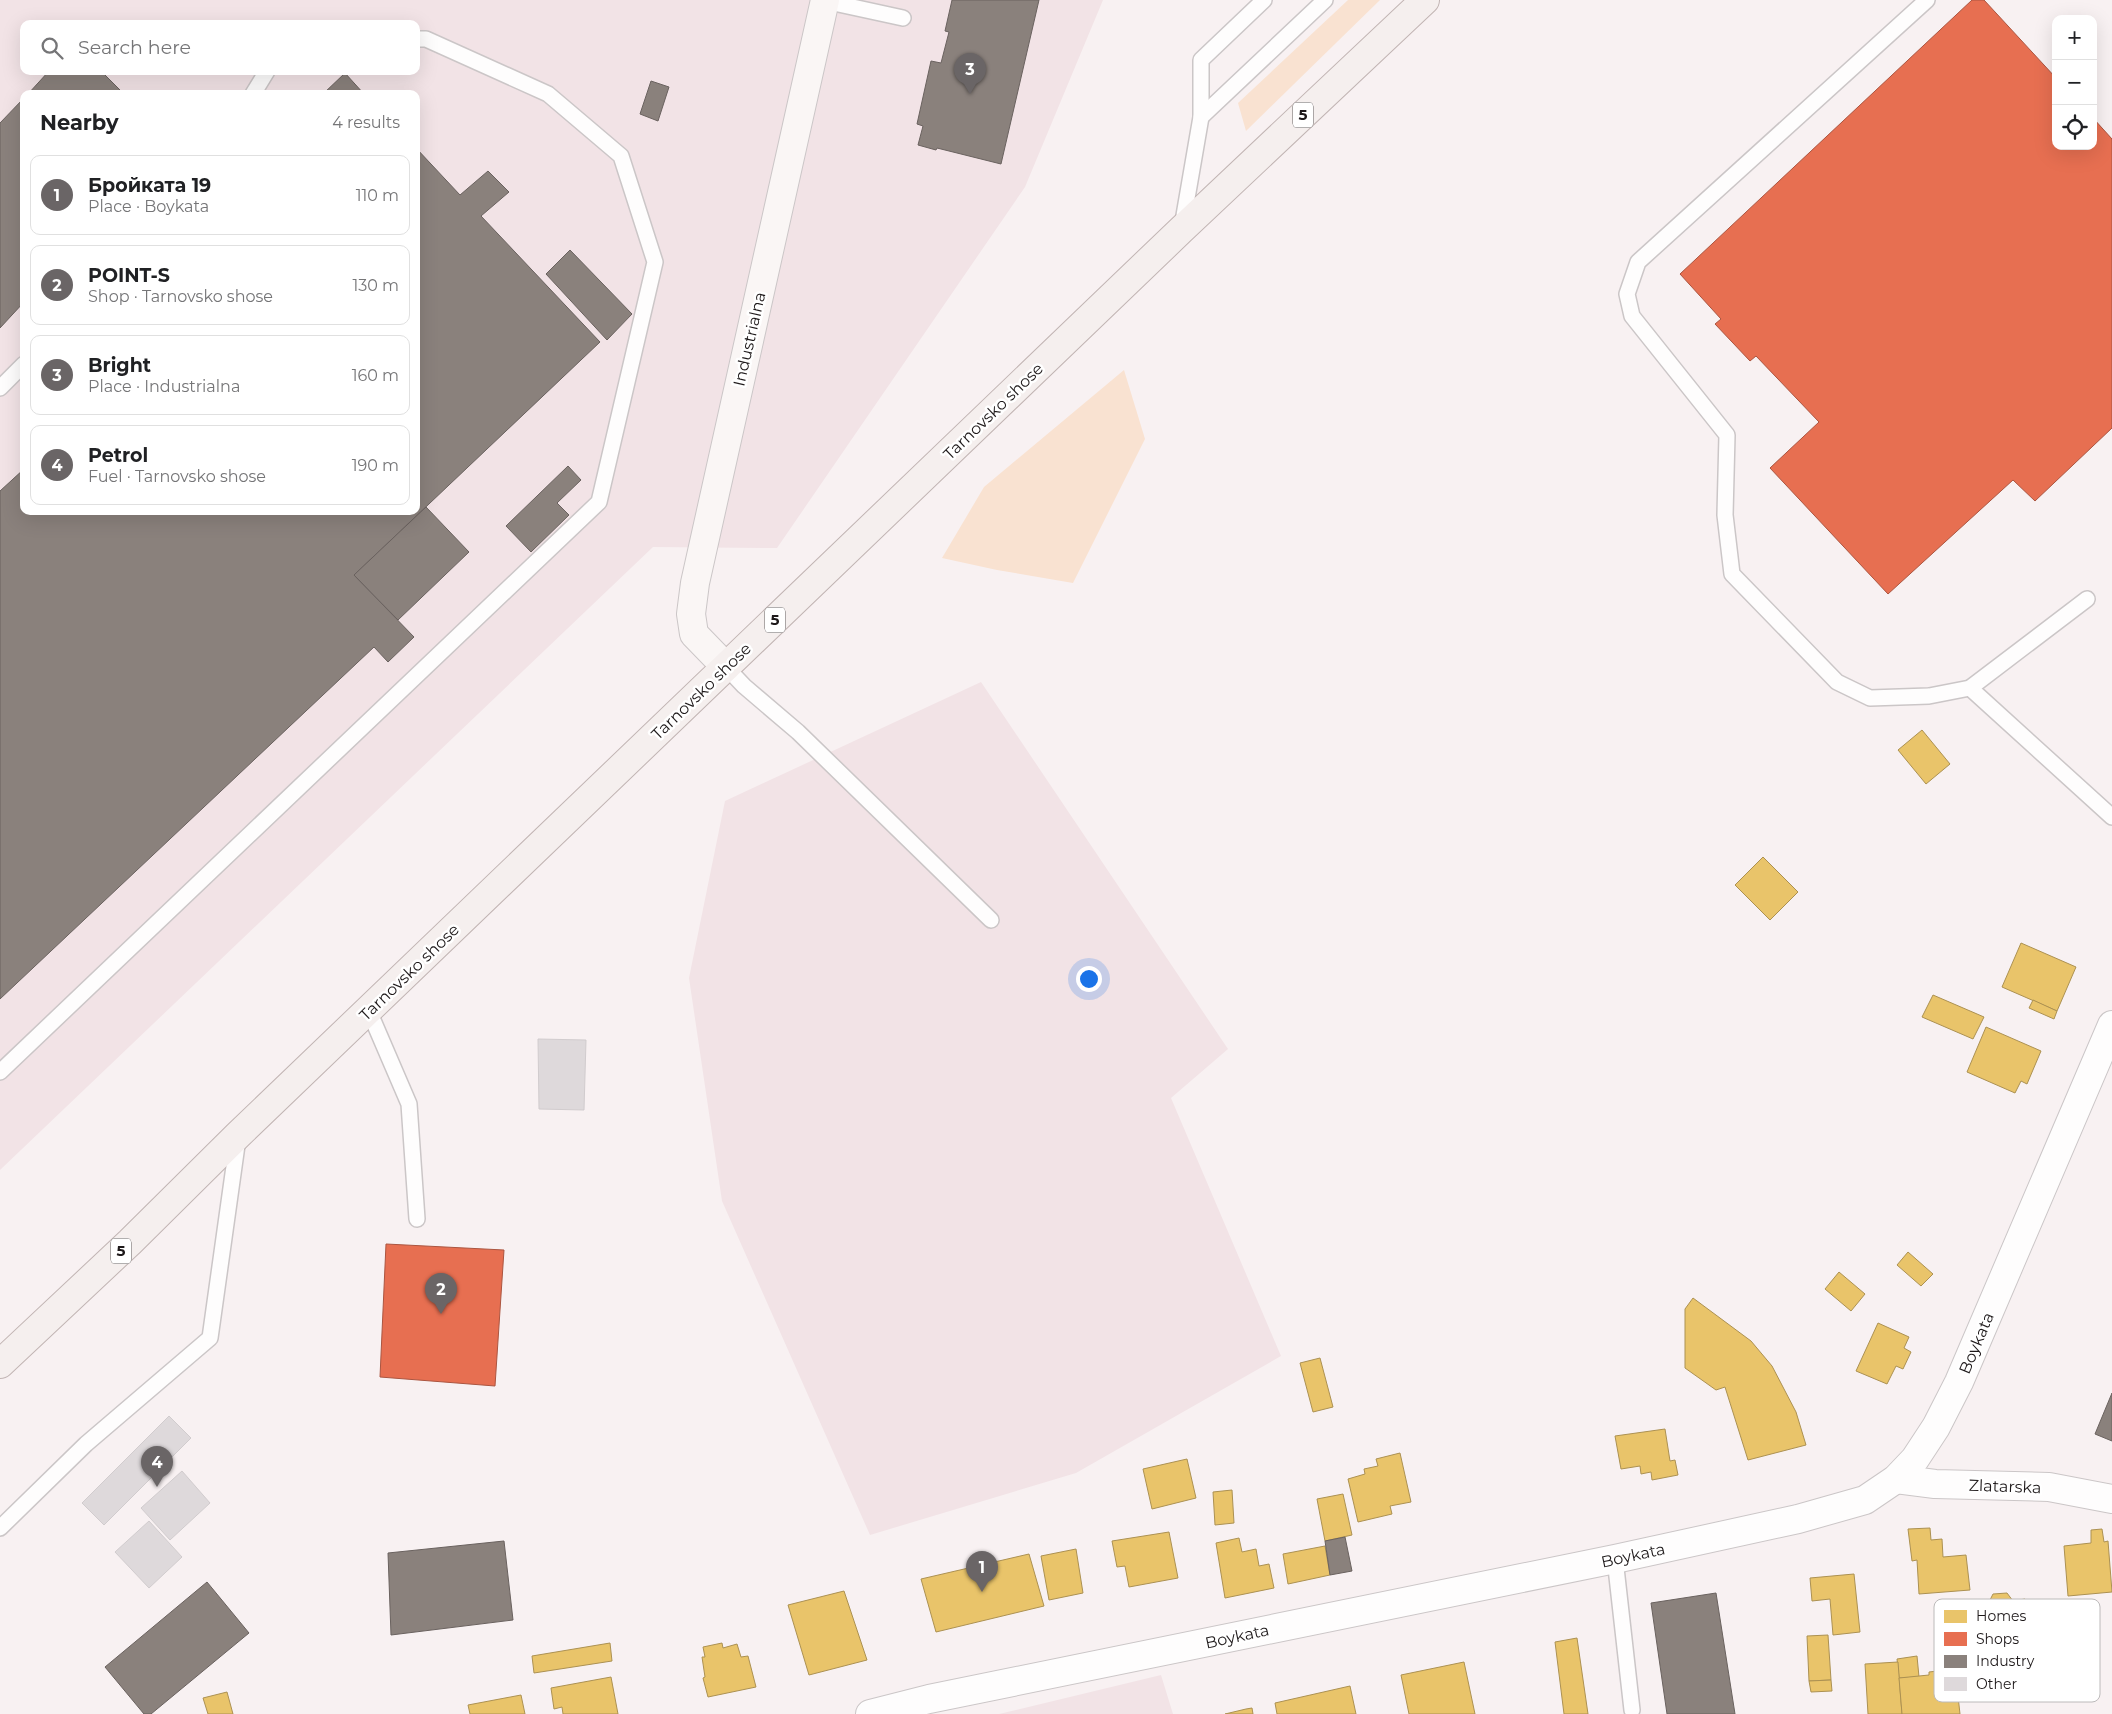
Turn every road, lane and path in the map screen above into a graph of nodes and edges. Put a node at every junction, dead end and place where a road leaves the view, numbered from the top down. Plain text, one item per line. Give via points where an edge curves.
1 (1264, 0) edge
2 (1325, 0) edge
3 (1425, 0) edge
4 (1926, 0) edge
5 (823, 1) edge
6 (903, 18) dead end
7 (420, 39) edge
8 (265, 75) edge
9 (255, 90) edge
10 (1201, 117) junction
11 (1181, 230) junction
12 (20, 368) edge
13 (0, 388) edge
14 (2087, 599) dead end
15 (726, 667) junction
16 (1970, 688) junction
17 (2112, 817) edge
18 (991, 920) dead end
19 (369, 1010) junction
20 (2112, 1026) edge
21 (0, 1072) edge
22 (238, 1135) junction
23 (417, 1219) dead end
24 (0, 1364) edge
25 (1896, 1478) junction
26 (2112, 1499) edge
27 (0, 1528) edge
28 (1615, 1559) junction
29 (1632, 1710) dead end
30 (870, 1714) edge

1 - 10 lane via 1201,60
2 - 10 lane
3 - 11 main road, Tarnovsko shose / 5
4 - 16 lane via 1638,262 1626,294 1632,316 1727,435 1725,515 1732,574 1837,682 1870,698 1929,696
5 - 6 lane
5 - 15 main road, Industrialna via 694,591 691,614 694,634
7 - 21 lane via 548,94 621,156 655,262 599,502
8 - 9 lane
10 - 11 lane
11 - 15 main road, Tarnovsko shose / 5
12 - 13 lane
14 - 16 lane
15 - 18 lane via 798,732
15 - 19 main road, Tarnovsko shose / 5
16 - 17 lane
19 - 22 main road, Tarnovsko shose / 5
19 - 23 lane via 409,1104
20 - 25 street, Boykata via 1959,1382 1915,1459
22 - 24 main road, Tarnovsko shose / 5
22 - 27 lane via 210,1338 86,1444
25 - 26 street, Zlatarska via 1935,1484 2050,1487
25 - 28 street, Boykata via 1865,1500 1827,1511
28 - 29 lane
28 - 30 street, Boykata via 929,1699

